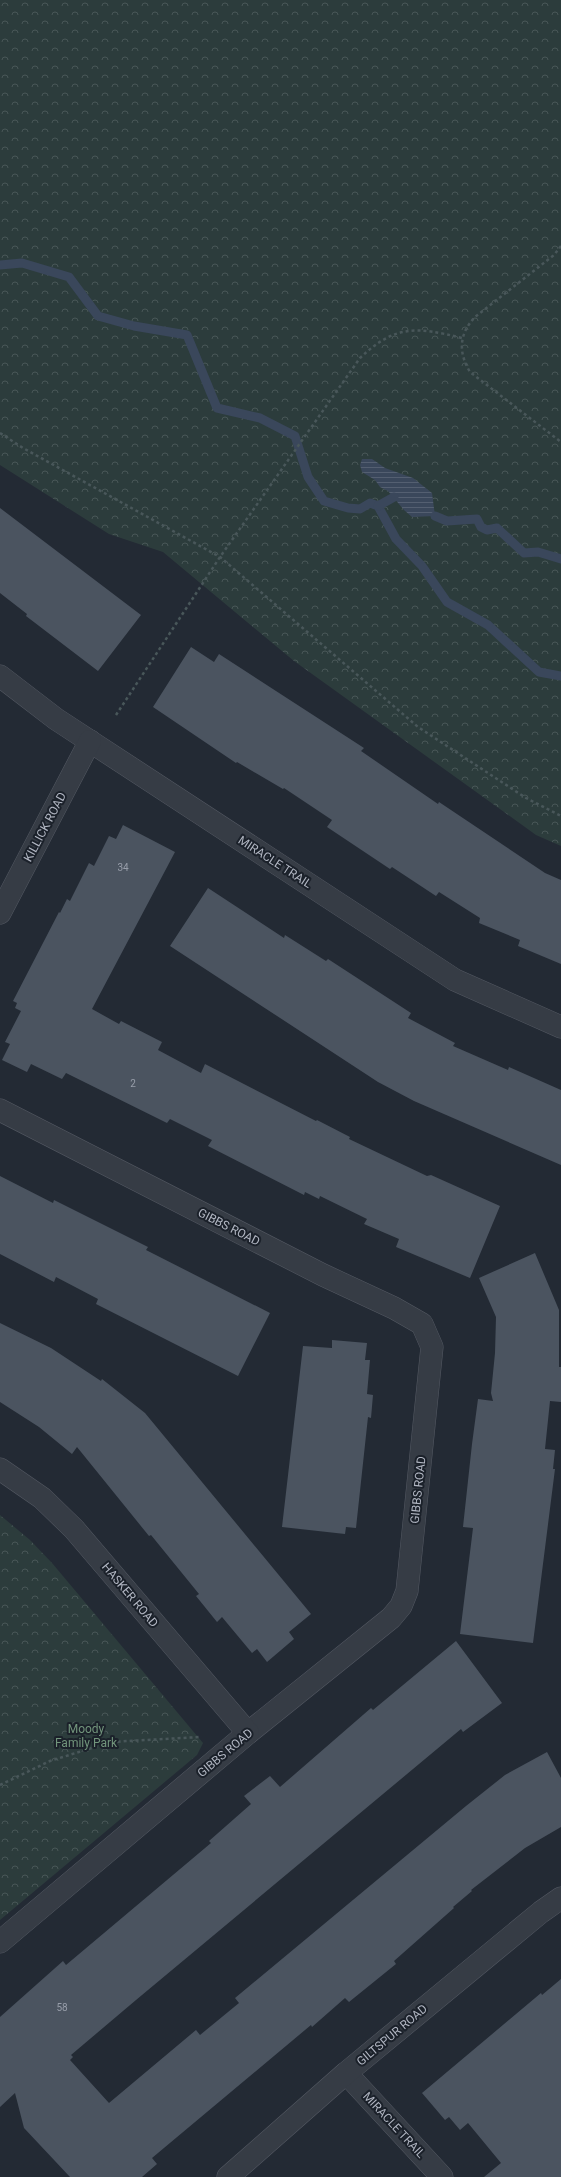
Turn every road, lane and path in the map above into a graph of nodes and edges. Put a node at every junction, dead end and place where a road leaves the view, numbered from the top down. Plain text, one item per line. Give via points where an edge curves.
1 (561, 246) edge
2 (462, 338) junction
3 (0, 433) edge
4 (561, 442) edge
5 (220, 557) junction
6 (0, 676) edge
7 (116, 715) dead end
8 (90, 741) junction
9 (561, 816) edge
10 (0, 913) edge
11 (561, 1027) edge
12 (0, 1110) edge
13 (0, 1469) edge
14 (248, 1733) junction
15 (202, 1737) dead end
16 (0, 1786) edge
17 (561, 1898) edge
18 (0, 1942) edge
19 (346, 2073) junction
20 (228, 2177) edge
21 (442, 2177) edge

1 - 2 path via 554,255 475,317 467,326
2 - 4 path via 461,349 470,372
2 - 5 path via 419,330 397,333 376,342 360,358
3 - 5 path
5 - 7 path
5 - 9 path via 418,727 526,798
6 - 8 street, MIRACLE TRAIL via 56,719
8 - 10 street, KILLICK ROAD
8 - 11 street, MIRACLE TRAIL via 455,980
12 - 14 street, GIBBS ROAD via 323,1275 394,1308 422,1324 432,1347 407,1591 401,1606 391,1618
13 - 14 street, HASKER ROAD via 42,1498 74,1529
14 - 18 street, GIBBS ROAD
15 - 16 path via 111,1742 50,1761
17 - 19 street, GILTSPUR ROAD
19 - 20 street, GILTSPUR ROAD
19 - 21 street, MIRACLE TRAIL

